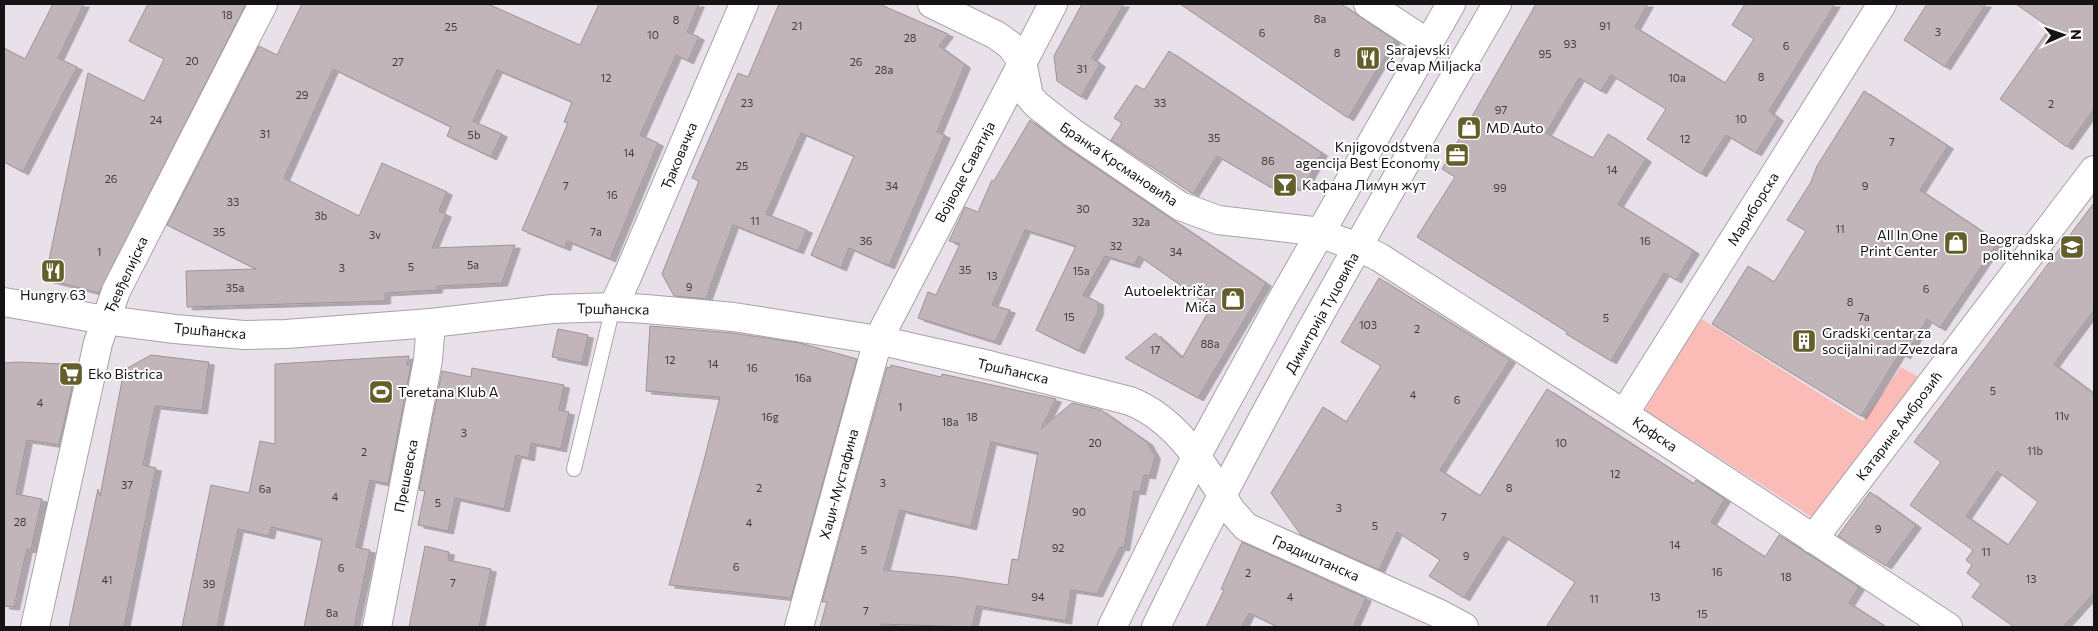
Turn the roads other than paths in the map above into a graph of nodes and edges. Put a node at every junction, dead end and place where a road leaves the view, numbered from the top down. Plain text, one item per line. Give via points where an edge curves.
1 (263, 4) edge
2 (744, 4) edge
3 (932, 4) edge
4 (1053, 4) edge
5 (1368, 4) edge
6 (1451, 4) edge
7 (1496, 4) edge
8 (1882, 4) edge
9 (1429, 44) junction
10 (1022, 61) junction
11 (2094, 170) edge
12 (1320, 232) junction
13 (1358, 247) junction
14 (4, 302) edge
15 (613, 307) junction
16 (105, 320) junction
17 (431, 323) junction
18 (878, 340) junction
19 (1624, 414) junction
20 (1197, 456) junction
21 (574, 469) dead end
22 (1222, 495) junction
23 (1813, 539) junction
24 (35, 627) edge
25 (377, 627) edge
26 (799, 627) edge
27 (1112, 627) edge
28 (1156, 627) edge
29 (1464, 627) edge
30 (1948, 627) edge

1 - 16 street, Ђевђелијска via 116,291
2 - 15 street, Ђаковачка
3 - 10 street, Бранка Крсмановића via 1004,40
4 - 10 street, Војводе Саватија
5 - 9 street
6 - 9 street
7 - 13 street, Димитрија Туцовића
8 - 19 street, Мариборска
9 - 12 street
10 - 12 street, Бранка Крсмановића via 1029,96 1037,105 1180,206 1218,220
10 - 18 street, Војводе Саватија
11 - 23 street, Катарине Амброзић
12 - 13 street, Бранка Крсмановића
12 - 20 street
13 - 19 street, Крфска via 1379,257
13 - 22 street, Димитрија Туцовића
14 - 16 street, Тршћанска
15 - 17 street, Тршћанска via 552,309
15 - 18 street, Тршћанска via 734,317
15 - 21 lane
16 - 17 street, Тршћанска via 244,335
16 - 24 street, Ђевђелијска
17 - 25 street, Прешевска via 428,360
18 - 20 street, Тршћанска via 1130,401 1171,429
18 - 26 street, Хаџи-Мустафина
19 - 23 street, Крфска
20 - 22 street, Градиштанска
20 - 27 street
22 - 28 street, Димитрија Туцовића
22 - 29 street, Градиштанска via 1246,527
23 - 30 street, Крфска

